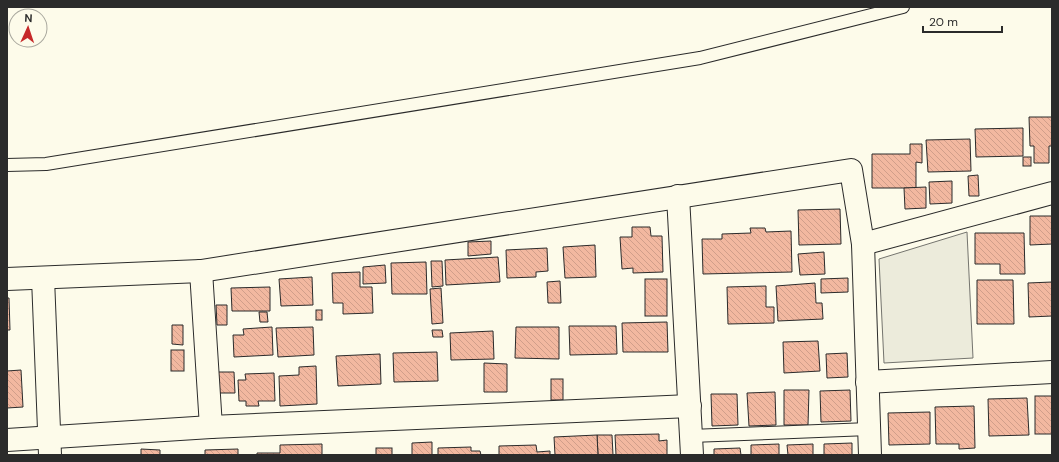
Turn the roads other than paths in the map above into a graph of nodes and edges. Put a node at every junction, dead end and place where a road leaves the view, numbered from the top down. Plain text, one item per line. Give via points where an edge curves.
1 (903, 7) edge
2 (7, 165) edge
3 (1052, 193) edge
4 (678, 196) junction
5 (863, 244) junction
6 (201, 271) junction
7 (43, 278) junction
8 (7, 279) edge
9 (1052, 372) edge
10 (867, 382) junction
11 (690, 406) junction
12 (211, 427) junction
13 (869, 429) junction
14 (7, 440) edge
15 (692, 445) edge
16 (49, 447) edge
17 (870, 455) edge

1 - 2 lane via 700,58 46,164
3 - 5 street
4 - 5 street via 851,170
4 - 6 street
4 - 11 street
5 - 10 street
6 - 7 street
6 - 12 street
7 - 8 street
7 - 16 street
9 - 10 street
10 - 13 street
11 - 12 street
11 - 15 street
12 - 16 street
13 - 15 lane
13 - 17 street
14 - 16 street

